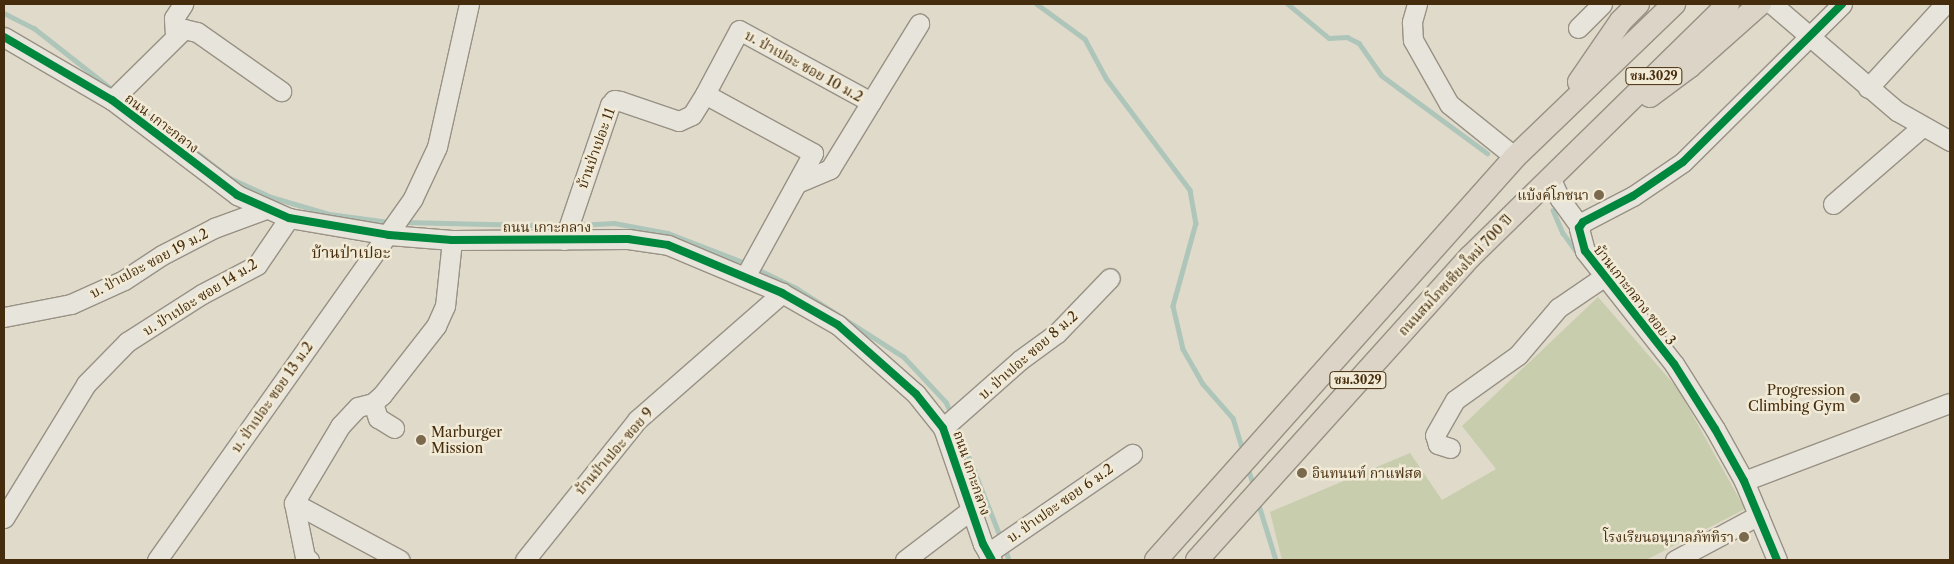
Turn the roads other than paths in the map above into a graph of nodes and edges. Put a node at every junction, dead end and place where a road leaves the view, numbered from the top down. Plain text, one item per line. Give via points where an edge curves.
1 (183, 4) edge
2 (469, 4) edge
3 (1417, 4) edge
4 (1602, 4) edge
5 (1638, 4) edge
6 (1674, 4) edge
7 (1728, 4) edge
8 (1760, 4) edge
9 (1772, 4) edge
10 (1842, 4) edge
11 (1945, 4) edge
12 (919, 24) dead end
13 (1578, 28) dead end
14 (175, 34) junction
15 (4, 37) edge
16 (1810, 39) junction
17 (1868, 88) junction
18 (281, 91) dead end
19 (705, 94) junction
20 (116, 95) junction
21 (871, 102) junction
22 (1551, 122) junction
23 (1922, 127) junction
24 (1950, 141) edge
25 (1580, 148) junction
26 (1515, 157) junction
27 (1550, 177) junction
28 (797, 183) junction
29 (1832, 204) dead end
30 (263, 210) junction
31 (289, 218) junction
32 (1580, 225) junction
33 (395, 226) junction
34 (567, 230) junction
35 (452, 240) junction
36 (749, 269) junction
37 (1605, 276) junction
38 (1110, 278) dead end
39 (782, 293) junction
40 (6, 320) edge
41 (374, 403) junction
42 (1949, 403) dead end
43 (951, 423) junction
44 (394, 428) dead end
45 (1450, 448) dead end
46 (1132, 454) dead end
47 (1744, 481) junction
48 (294, 503) junction
49 (972, 509) junction
50 (1759, 515) junction
51 (4, 518) edge
52 (990, 557) edge
53 (157, 560) edge
54 (309, 560) edge
55 (400, 560) edge
56 (525, 560) edge
57 (905, 560) edge
58 (1156, 560) edge
59 (1196, 560) edge
60 (1675, 560) edge
61 (1777, 560) edge

1 - 14 street via 174,18
2 - 33 street, บ. ป่าเปอะ ซอย 13 ม.2 via 437,147
3 - 26 street via 1412,22 1413,40 1438,86 1461,116
4 - 13 street
5 - 22 main road via 1621,21
6 - 22 main road, ชม.3029
7 - 25 main road, ถนนสมโภชเชียงใหม่ 700 ปี / ชม.3029
8 - 25 main road via 1689,67
9 - 16 street
10 - 16 street
11 - 17 street
12 - 21 street, บ. ป่าเปอะ ซอย 10 ม.2
14 - 18 street via 184,29 198,32
14 - 20 street
15 - 20 street, ถนน เกาะกลาง
16 - 17 street
16 - 32 street via 1683,162 1633,196
17 - 23 street
19 - 21 street, บ. ป่าเปอะ ซอย 10 ม.2 via 739,30
19 - 28 street via 813,153
19 - 34 street, บ้านป่าเปอะ 11 via 692,115 679,121 614,100 606,114
20 - 30 street, ถนน เกาะกลาง via 236,196
21 - 28 street via 830,169
22 - 26 main road, ชม.3029
23 - 24 street
23 - 29 street
25 - 27 main road, ถนนสมโภชเชียงใหม่ 700 ปี / ชม.3029
26 - 58 main road, ชม.3029
27 - 32 street via 1560,199
27 - 59 main road, ถนนสมโภชเชียงใหม่ 700 ปี / ชม.3029 via 1470,257
28 - 36 street
30 - 31 street, ถนน เกาะกลาง
30 - 40 street, บ. ป่าเปอะ ซอย 19 ม.2 via 214,228 162,255 124,280 72,304
31 - 33 street, ถนน เกาะกลาง
31 - 51 street, บ. ป่าเปอะ ซอย 14 ม.2 via 257,265 202,294 127,342 86,384
32 - 37 street, บ้านเกาะกลาง ซอย 3 via 1579,238 1585,252
33 - 35 street, ถนน เกาะกลาง
33 - 53 street, บ. ป่าเปอะ ซอย 13 ม.2
34 - 35 street, ถนน เกาะกลาง
34 - 36 street, ถนน เกาะกลาง via 668,245
35 - 41 street via 445,306 436,326
36 - 39 street, ถนน เกาะกลาง
37 - 45 street via 1558,308 1518,355 1456,400 1435,435 1438,444
37 - 47 street, บ้านเกาะกลาง ซอย 3 via 1674,364
38 - 43 street, บ. ป่าเปอะ ซอย 8 ม.2 via 1057,333 1020,360
39 - 43 street, ถนน เกาะกลาง via 838,325
39 - 56 street, บ้านป่าเปอะ ซอย 9 via 637,420
41 - 44 street via 378,418
41 - 48 street via 358,407 340,426
42 - 47 street
43 - 49 street, ถนน เกาะกลาง
46 - 52 street, บ. ป่าเปอะ ซอย 6 ม.2
47 - 50 street, บ้านเกาะกลาง ซอย 3
48 - 54 street via 305,557
48 - 55 street
49 - 52 street, ถนน เกาะกลาง
49 - 57 street
50 - 60 street
50 - 61 street, บ้านเกาะกลาง ซอย 3

